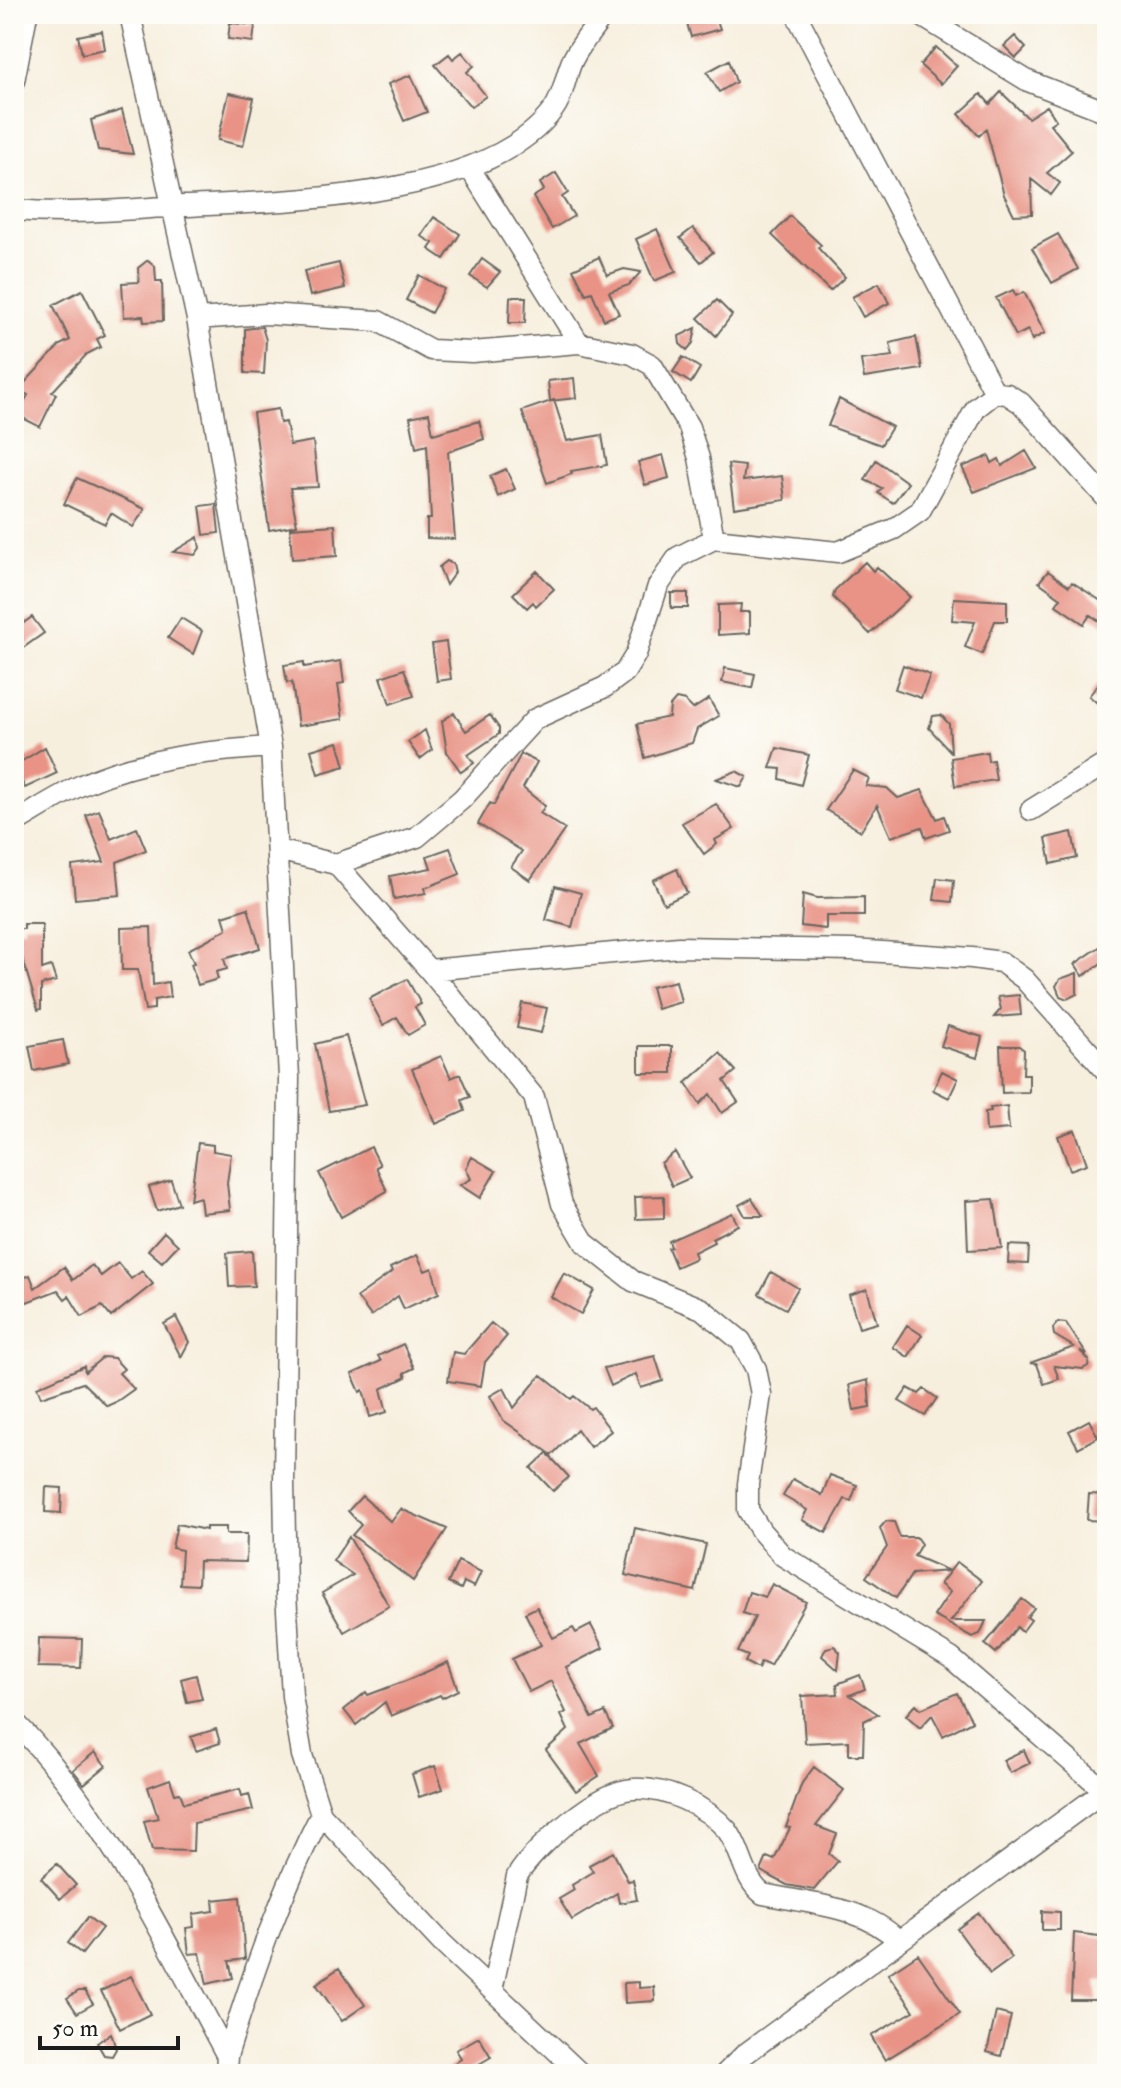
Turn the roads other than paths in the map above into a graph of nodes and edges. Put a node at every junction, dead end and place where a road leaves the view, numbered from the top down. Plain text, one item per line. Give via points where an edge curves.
1 (27, 14) edge
2 (130, 14) edge
3 (604, 14) edge
4 (796, 14) edge
5 (918, 14) edge
6 (14, 81) edge
7 (1107, 112) edge
8 (469, 167) junction
9 (175, 206) junction
10 (14, 210) edge
11 (197, 319) junction
12 (579, 343) junction
13 (995, 393) junction
14 (1107, 499) edge
15 (714, 539) junction
16 (271, 747) junction
17 (1107, 763) edge
18 (1031, 810) dead end
19 (14, 823) edge
20 (277, 850) junction
21 (336, 864) junction
22 (429, 970) junction
23 (1107, 1072) edge
24 (14, 1721) edge
25 (1106, 1790) edge
26 (321, 1814) junction
27 (899, 1941) junction
28 (492, 1990) junction
29 (227, 2065) edge
30 (581, 2074) edge
31 (725, 2074) edge

1 - 6 street
2 - 9 street
3 - 8 street via 573,59 554,110 525,136
4 - 13 street
5 - 7 street via 1028,81
8 - 9 street via 325,199
8 - 12 street
9 - 10 street via 73,215
9 - 11 street
11 - 12 street via 266,314 378,321 431,350
11 - 16 street
12 - 15 street via 632,354 652,365 666,384 699,458
13 - 14 street via 1021,403
13 - 15 street via 976,408 920,511 894,529 838,552
15 - 21 street via 678,557 658,586 625,672 605,687 535,719 462,799 417,837
16 - 19 street via 206,751 126,768 82,784
16 - 20 street
17 - 18 street
20 - 21 street
20 - 26 street via 289,1077 286,1593 292,1696 302,1755
21 - 22 street
22 - 23 street via 679,947 1001,962 1024,979
22 - 25 street via 534,1097 562,1204 585,1243 633,1281 702,1309 741,1341 756,1369 761,1394 748,1510 761,1531 783,1556 951,1658
24 - 29 street via 56,1764 125,1866
25 - 27 street
26 - 28 street
26 - 29 street via 264,1939
27 - 28 street via 861,1914 763,1894 752,1883 727,1831 713,1818 658,1791 631,1789 608,1796 580,1815 527,1861 517,1876
27 - 31 street
28 - 30 street

